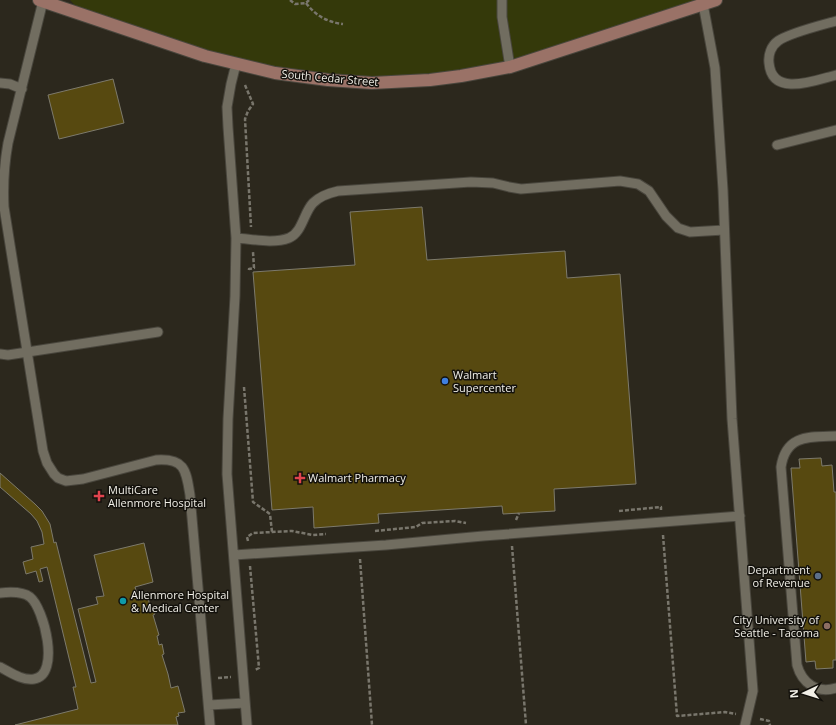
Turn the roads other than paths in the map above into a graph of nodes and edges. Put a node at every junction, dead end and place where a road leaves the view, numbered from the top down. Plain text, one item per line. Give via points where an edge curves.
1 (502, 0) edge
2 (716, 0) edge
3 (41, 1) edge
4 (703, 4) junction
5 (836, 21) edge
6 (236, 64) junction
7 (510, 67) junction
8 (836, 75) edge
9 (0, 83) edge
10 (22, 89) junction
11 (836, 130) edge
12 (777, 145) dead end
13 (2, 208) edge
14 (724, 230) junction
15 (236, 238) junction
16 (158, 332) dead end
17 (28, 352) junction
18 (0, 354) edge
19 (836, 436) edge
20 (740, 516) junction
21 (234, 555) junction
22 (0, 593) edge
23 (0, 667) edge
24 (836, 688) edge
25 (245, 704) junction
26 (209, 705) junction
27 (746, 721) edge
28 (210, 725) edge
29 (247, 725) edge

1 - 7 lane via 502,17
2 - 4 main road, South Cedar Street
3 - 6 main road, South Cedar Street via 204,56
3 - 10 lane
4 - 7 main road, South Cedar Street
4 - 14 lane via 715,68
5 - 8 lane via 778,41 770,52 769,63 774,76 789,85
6 - 7 main road, South Cedar Street via 275,74 372,84 430,80
6 - 15 lane via 227,107
9 - 10 lane
10 - 13 lane via 5,158
11 - 12 lane
13 - 17 lane
14 - 15 lane via 690,232 678,228 666,216 649,191 638,184 620,181 521,189 493,183 470,182 338,191 327,194 314,203 306,212 297,232 290,238 279,241
14 - 20 lane via 732,419
15 - 21 lane via 228,419 228,474
16 - 17 lane
17 - 18 lane
17 - 26 lane via 43,451 47,463 58,478 66,481 78,480 167,459 180,464 184,470 190,495
19 - 24 lane via 799,440 786,452 781,467 796,665 799,674 808,684 823,690
20 - 21 lane
20 - 27 lane via 754,691
21 - 25 lane
22 - 23 lane via 21,593 29,596 37,604 49,658 46,671 35,679 20,677
25 - 26 lane
25 - 29 lane
26 - 28 lane

